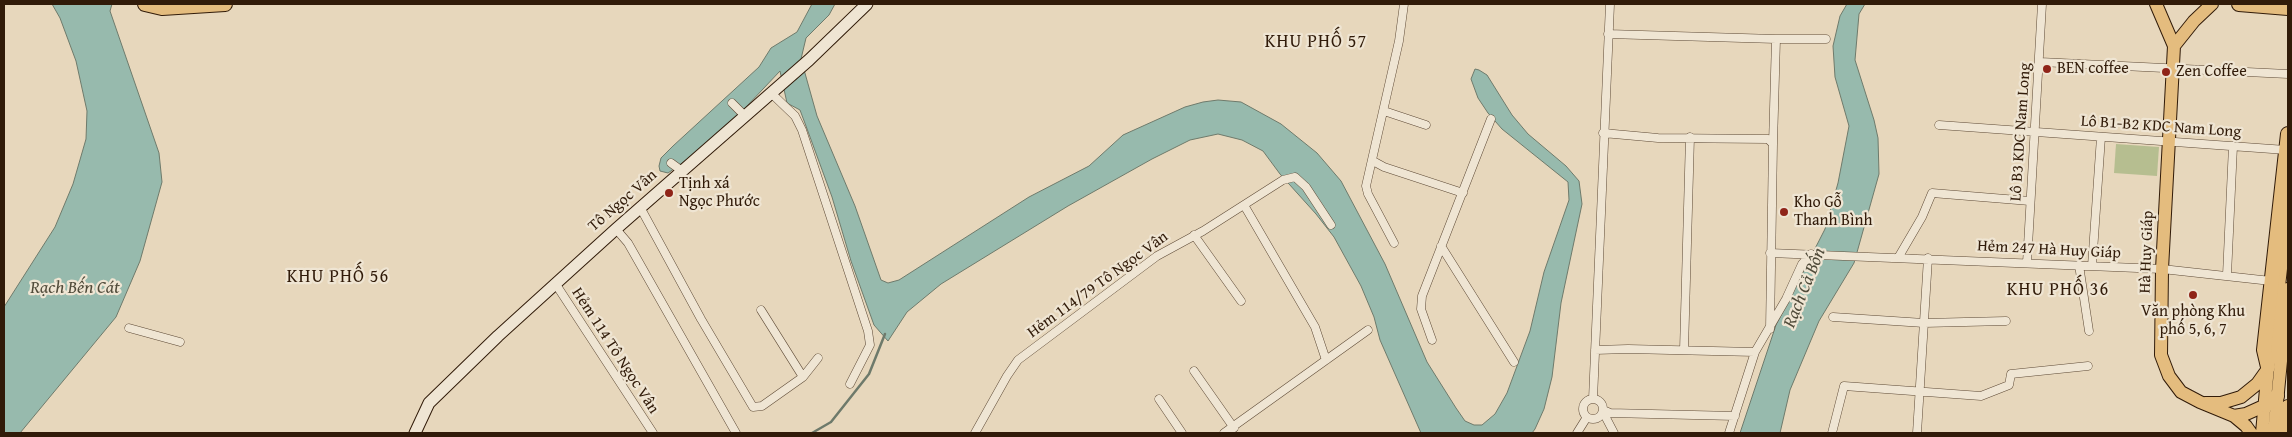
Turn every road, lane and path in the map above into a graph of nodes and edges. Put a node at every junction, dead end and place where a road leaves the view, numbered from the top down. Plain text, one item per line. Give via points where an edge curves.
1 (145, 4) edge
2 (225, 4) edge
3 (867, 4) edge
4 (1404, 4) edge
5 (1610, 4) edge
6 (2042, 4) edge
7 (2156, 4) edge
8 (2212, 4) edge
9 (2239, 4) edge
10 (2285, 9) edge
11 (1608, 34) junction
12 (1776, 39) junction
13 (1826, 39) dead end
14 (2174, 46) junction
15 (2040, 62) junction
16 (2174, 69) junction
17 (2288, 74) edge
18 (775, 90) junction
19 (732, 103) dead end
20 (1384, 111) junction
21 (744, 115) junction
22 (1492, 120) dead end
23 (1426, 125) dead end
24 (1939, 125) dead end
25 (2034, 132) junction
26 (1603, 133) junction
27 (2288, 134) edge
28 (2101, 136) junction
29 (1690, 137) junction
30 (2168, 141) junction
31 (1773, 144) junction
32 (2233, 146) junction
33 (2286, 150) junction
34 (1373, 161) junction
35 (1463, 193) junction
36 (2030, 201) junction
37 (1244, 205) junction
38 (640, 207) junction
39 (2288, 207) edge
40 (1331, 225) dead end
41 (616, 229) junction
42 (1194, 235) junction
43 (1394, 244) dead end
44 (1441, 246) junction
45 (1770, 253) junction
46 (1811, 254) junction
47 (1898, 258) junction
48 (1928, 258) junction
49 (2027, 263) junction
50 (2079, 265) junction
51 (2092, 266) junction
52 (2162, 269) junction
53 (2227, 275) junction
54 (2271, 281) junction
55 (554, 283) junction
56 (2288, 289) edge
57 (1240, 301) dead end
58 (761, 310) dead end
59 (1833, 317) dead end
60 (2006, 321) dead end
61 (1924, 323) junction
62 (129, 328) dead end
63 (1770, 329) junction
64 (1368, 330) dead end
65 (2089, 331) dead end
66 (1432, 340) dead end
67 (2278, 340) junction
68 (180, 342) dead end
69 (1595, 350) junction
70 (1684, 350) junction
71 (1755, 352) junction
72 (818, 358) dead end
73 (1326, 360) junction
74 (1514, 362) dead end
75 (2088, 366) dead end
76 (2268, 368) junction
77 (1194, 371) dead end
78 (803, 377) junction
79 (850, 384) dead end
80 (1918, 391) junction
81 (2278, 396) junction
82 (1159, 399) dead end
83 (1593, 400) junction
84 (2200, 402) junction
85 (2266, 405) junction
86 (1603, 411) junction
87 (1735, 416) junction
88 (2234, 416) junction
89 (1587, 417) junction
90 (1234, 428) junction
91 (415, 433) edge
92 (653, 433) edge
93 (736, 433) edge
94 (975, 433) edge
95 (1182, 433) edge
96 (1224, 433) edge
97 (1577, 433) edge
98 (1614, 433) edge
99 (1729, 433) edge
100 (1832, 433) edge
101 (1917, 433) edge
102 (2251, 433) edge
103 (2262, 433) edge
104 (2274, 433) edge

1 - 2 highway via 162,8
3 - 18 main road, Tô Ngọc Vân
4 - 20 street
5 - 11 street
6 - 15 street, Lô B3 KDC Nam Long
7 - 14 main road, Hà Huy Giáp
8 - 14 main road
9 - 10 highway
11 - 12 street
11 - 26 street
12 - 13 street
12 - 31 street
14 - 16 main road, Hà Huy Giáp
15 - 16 street
15 - 25 street, Lô B3 KDC Nam Long
16 - 17 street
16 - 30 main road, Hà Huy Giáp
18 - 21 main road, Tô Ngọc Vân
18 - 79 street via 802,130 868,331 870,345
19 - 21 street
20 - 23 street
20 - 34 street
21 - 38 main road, Tô Ngọc Vân via 677,167
22 - 35 street
24 - 25 street, Lô B1-B2 KDC Nam Long
25 - 28 street, Lô B1-B2 KDC Nam Long
25 - 36 street, Lô B3 KDC Nam Long
26 - 29 street
26 - 69 street
27 - 33 highway
28 - 30 street, Lô B1-B2 KDC Nam Long
28 - 51 street
29 - 31 street via 1768,139
29 - 70 street
30 - 32 street, Lô B1-B2 KDC Nam Long
30 - 52 main road, Hà Huy Giáp
31 - 45 street
32 - 33 street, Lô B1-B2 KDC Nam Long
32 - 53 street
33 - 54 highway
34 - 35 street
34 - 43 street via 1367,179 1368,194
35 - 44 street
36 - 47 street via 1932,193
36 - 49 street, Lô B3 KDC Nam Long
37 - 40 street, Hẻm 114/79 Tô Ngọc Vân via 1283,180 1295,177 1306,187
37 - 42 street, Hẻm 114/79 Tô Ngọc Vân
37 - 73 street via 1315,327
38 - 41 main road, Tô Ngọc Vân
38 - 78 street via 753,407 762,406
39 - 67 main road
41 - 55 main road, Tô Ngọc Vân
41 - 93 street via 628,243
42 - 57 street
42 - 94 street, Hẻm 114/79 Tô Ngọc Vân via 1157,256 1018,360
44 - 66 street via 1422,296 1422,309
44 - 74 street
45 - 46 street, Hẻm 247 Hà Huy Giáp
45 - 63 street
46 - 47 street, Hẻm 247 Hà Huy Giáp
46 - 63 street via 1802,264
47 - 48 street, Hẻm 247 Hà Huy Giáp
48 - 49 street, Hẻm 247 Hà Huy Giáp
48 - 61 street
49 - 50 street, Hẻm 247 Hà Huy Giáp
50 - 51 street, Hẻm 247 Hà Huy Giáp
50 - 65 street
51 - 52 street, Hẻm 247 Hà Huy Giáp
52 - 53 street, Hẻm 247 Hà Huy Giáp
52 - 84 main road, Hà Huy Giáp via 2161,355 2180,392
53 - 54 street, Hẻm 247 Hà Huy Giáp
54 - 76 highway via 2264,350
55 - 91 main road, Tô Ngọc Vân via 429,403
55 - 92 street, Hẻm 114 Tô Ngọc Vân
56 - 67 main road
58 - 78 street
59 - 61 street
60 - 61 street
61 - 80 street
62 - 68 street
63 - 71 street
64 - 73 street
67 - 76 main road
67 - 81 main road
69 - 70 street
69 - 83 street
70 - 71 street
71 - 87 street
72 - 78 street
73 - 90 street
75 - 80 street via 2011,374 2009,385 1981,396
76 - 84 main road via 2257,384 2241,397 2221,403
76 - 85 main road
77 - 90 street
80 - 100 street via 1844,386
80 - 101 street
81 - 85 highway
81 - 104 main road
82 - 95 street
83 - 86 street via 1599,401
83 - 89 street via 1584,406
84 - 88 main road, Hà Huy Giáp
85 - 88 main road
85 - 103 main road
86 - 87 street
86 - 89 street via 1599,417
86 - 98 street
87 - 99 street
88 - 102 main road
89 - 97 street
90 - 96 street

